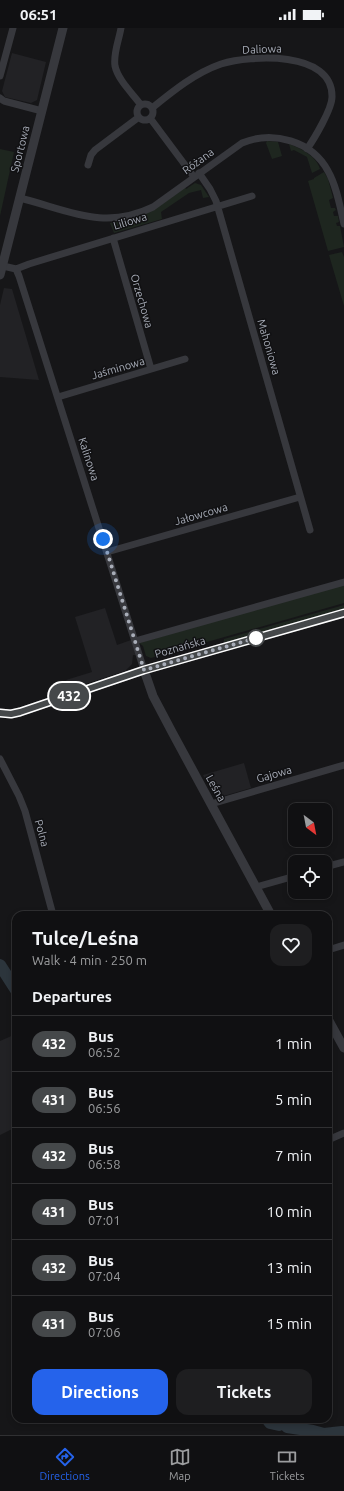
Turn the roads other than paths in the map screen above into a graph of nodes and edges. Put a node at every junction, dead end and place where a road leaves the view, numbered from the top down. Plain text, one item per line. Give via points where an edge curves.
1 (13, 28) edge
2 (63, 28) edge
3 (121, 28) edge
4 (0, 76) edge
5 (0, 98) edge
6 (141, 106) junction
7 (152, 108) junction
8 (42, 111) junction
9 (139, 117) junction
10 (150, 118) junction
11 (307, 149) junction
12 (88, 165) dead end
13 (197, 175) junction
14 (344, 188) edge
15 (336, 190) junction
16 (252, 196) dead end
17 (20, 198) junction
18 (217, 206) junction
19 (344, 224) edge
20 (113, 238) junction
21 (16, 269) junction
22 (1, 271) edge
23 (185, 359) dead end
24 (151, 370) junction
25 (58, 397) junction
26 (300, 497) junction
27 (310, 530) dead end
28 (107, 552) junction
29 (344, 582) edge
30 (344, 613) edge
31 (135, 641) junction
32 (144, 670) junction
33 (0, 713) edge
34 (0, 760) edge
35 (344, 765) edge
36 (211, 804) junction
37 (344, 862) edge
38 (332, 865) edge
39 (288, 878) edge
40 (256, 887) junction
41 (51, 911) edge
42 (270, 911) edge
43 (344, 945) edge
44 (332, 949) edge
45 (332, 1026) edge
46 (342, 1042) edge
47 (344, 1133) edge
48 (332, 1138) edge

1 - 4 street
2 - 8 street, Sportowa
3 - 6 street via 116,66
5 - 8 street
6 - 7 street via 148,104
6 - 9 street via 138,110
7 - 10 street via 153,114
7 - 11 street, Daliowa via 196,76 222,64 266,58 300,62 324,76 332,93 329,108
8 - 17 street, Sportowa
9 - 10 street
9 - 12 street via 95,150
10 - 13 street, Mahoniowa
11 - 13 street, Różana via 272,137 254,139 242,143
11 - 15 street, Różana via 326,168
13 - 17 street, Różana via 153,207 116,218 95,218
13 - 18 street, Mahoniowa via 210,188
14 - 15 street
15 - 19 street, Różana
16 - 18 street, Liliowa
17 - 22 street, Sportowa
18 - 20 street, Liliowa
18 - 26 street, Mahoniowa
20 - 21 street, Liliowa
20 - 24 street, Orzechowa
21 - 22 street
21 - 25 street, Kalinowa
23 - 24 street, Jaśminowa
24 - 25 street, Jaśminowa
25 - 28 street, Kalinowa
26 - 27 street, Mahoniowa
26 - 28 street, Jałowcowa
28 - 31 street, Kalinowa
29 - 31 street, Poznańska
30 - 32 street, Poznańska
31 - 32 street, Kalinowa
32 - 33 street, Poznańska via 24,711
32 - 36 street, Leśna via 153,696
34 - 41 street, Polna via 19,796
35 - 36 street, Gajowa
36 - 40 street, Leśna
37 - 38 street
39 - 40 street
40 - 42 street, Leśna
43 - 44 street
45 - 46 street
47 - 48 street

